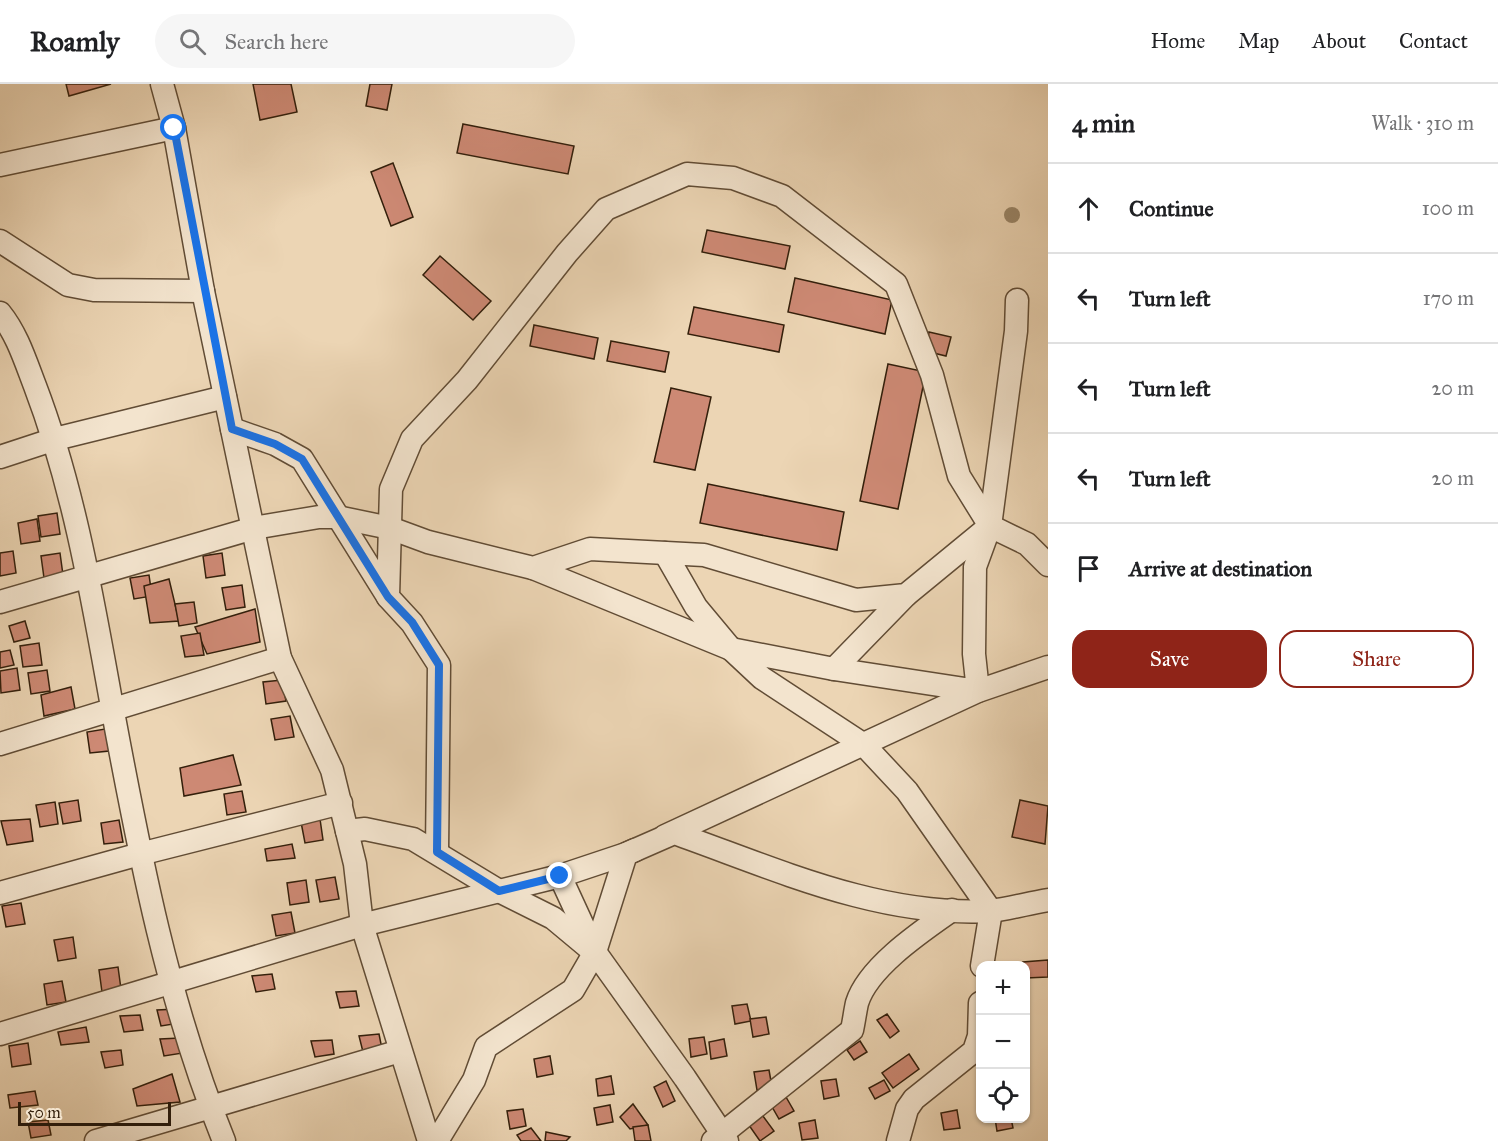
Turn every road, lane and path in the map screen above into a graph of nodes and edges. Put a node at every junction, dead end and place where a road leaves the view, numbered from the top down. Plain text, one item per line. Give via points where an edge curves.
1 (162, 84) edge
2 (174, 128) junction
3 (0, 165) edge
4 (0, 242) edge
5 (203, 291) junction
6 (1017, 300) dead end
7 (4, 324) edge
8 (225, 397) junction
9 (232, 429) junction
10 (55, 439) junction
11 (0, 457) edge
12 (337, 517) junction
13 (990, 526) junction
14 (254, 528) junction
15 (390, 528) junction
16 (665, 553) junction
17 (1048, 565) edge
18 (533, 568) junction
19 (89, 578) junction
20 (906, 595) junction
21 (388, 597) junction
22 (0, 602) edge
23 (731, 649) junction
24 (280, 658) junction
25 (1048, 667) edge
26 (834, 669) junction
27 (978, 691) junction
28 (113, 711) junction
29 (0, 744) edge
30 (864, 745) junction
31 (341, 803) junction
32 (347, 831) junction
33 (437, 852) junction
34 (140, 854) junction
35 (626, 854) junction
36 (560, 876) junction
37 (499, 891) junction
38 (0, 893) edge
39 (1048, 900) edge
40 (952, 910) junction
41 (991, 911) junction
42 (362, 925) junction
43 (595, 952) junction
44 (983, 961) edge
45 (170, 982) junction
46 (980, 1015) edge
47 (0, 1034) edge
48 (400, 1051) junction
49 (211, 1109) junction
50 (720, 1139) edge
51 (96, 1141) edge
52 (225, 1141) edge
53 (429, 1141) edge
54 (437, 1141) edge
55 (898, 1141) edge

1 - 2 street
2 - 3 street
2 - 5 street
4 - 5 street via 68,285 94,290
5 - 8 street
6 - 13 street
7 - 10 street
8 - 9 street
8 - 10 street
9 - 12 street via 275,444 302,459
9 - 14 street
10 - 11 street
10 - 19 street
12 - 14 street
12 - 15 street
12 - 21 street
13 - 15 street via 959,476 932,375 896,284 782,196 734,178 687,174 606,208 567,253 466,380 412,439 391,489
13 - 17 street via 1028,544
13 - 20 street
13 - 27 street via 975,567 974,654
14 - 19 street
14 - 24 street
15 - 18 street via 428,542
15 - 21 street
16 - 18 street via 590,549
16 - 20 street via 704,555 856,600
16 - 23 street via 696,608
18 - 23 street
19 - 22 street
19 - 28 street
20 - 26 street
21 - 33 street via 412,622 439,665
23 - 26 street
23 - 30 street via 762,678
24 - 28 street
24 - 31 street via 332,770
25 - 27 street
26 - 27 street
27 - 30 street
28 - 29 street
28 - 34 street
30 - 35 street
30 - 41 street via 907,791
31 - 32 street
31 - 34 street
32 - 33 street via 365,829 413,839
32 - 42 street
33 - 37 street
34 - 38 street
34 - 45 street
35 - 36 street
35 - 40 street via 674,833 843,893 923,910
35 - 43 street
36 - 37 street
36 - 43 street
37 - 42 street
37 - 43 street via 553,918
39 - 41 street
40 - 41 street
40 - 50 street via 904,944 871,980 858,1001 852,1030
41 - 44 street
42 - 45 street
42 - 48 street
43 - 50 street via 685,1078
43 - 54 street via 573,990 486,1047 474,1080
45 - 47 street
45 - 49 street
46 - 55 street via 974,1051 914,1099
48 - 49 street
48 - 53 street
49 - 51 street
49 - 52 street

